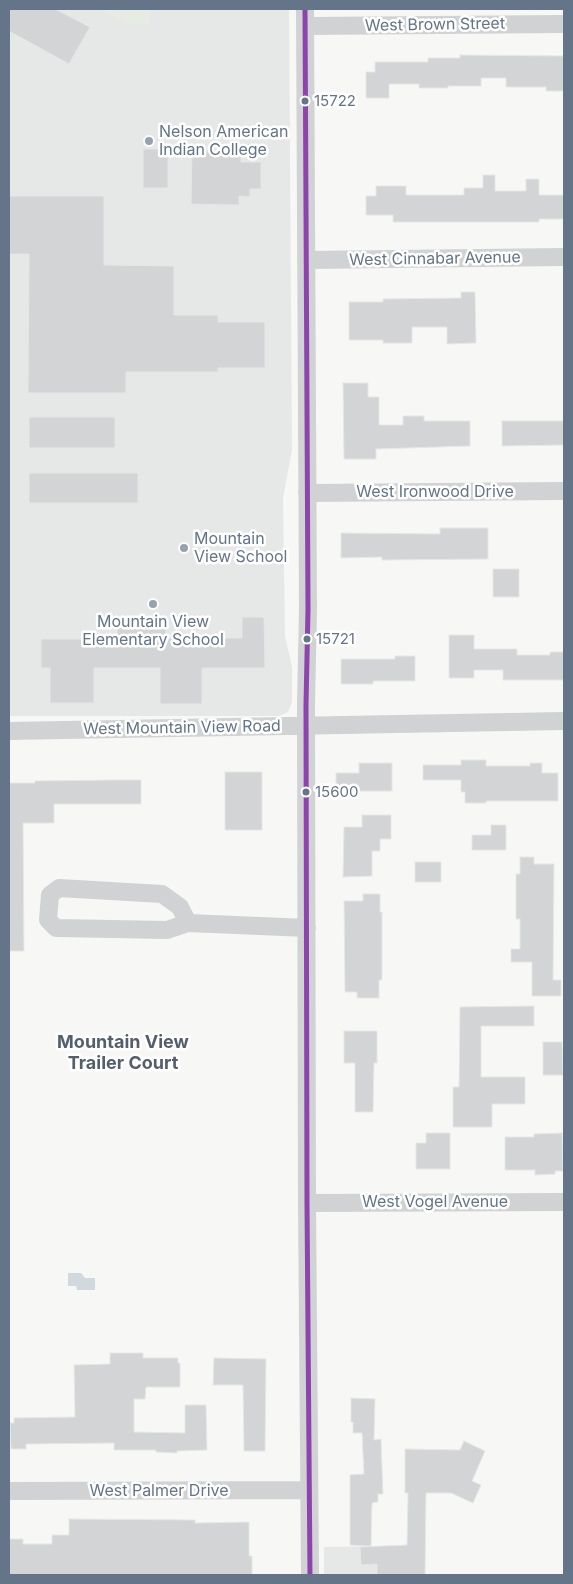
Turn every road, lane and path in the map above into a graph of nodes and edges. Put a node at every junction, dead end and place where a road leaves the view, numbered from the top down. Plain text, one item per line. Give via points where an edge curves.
1 (305, 17) edge
2 (564, 24) edge
3 (564, 257) edge
4 (306, 260) junction
5 (564, 491) edge
6 (306, 493) junction
7 (564, 721) edge
8 (306, 726) junction
9 (9, 731) edge
10 (188, 923) junction
11 (307, 928) junction
12 (564, 1202) edge
13 (307, 1203) junction
14 (309, 1490) junction
15 (9, 1491) edge
16 (310, 1575) edge

1 - 2 street, West Brown Street
1 - 4 street
3 - 4 street, West Cinnabar Avenue
4 - 6 street
5 - 6 street, West Ironwood Drive
6 - 8 street
7 - 8 street, West Mountain View Road
8 - 9 street, West Mountain View Road
8 - 11 street
10 - 10 street via 180,907 162,894 58,888 50,894 48,920 56,928 167,930
10 - 11 street
11 - 13 street
12 - 13 street, West Vogel Avenue
13 - 14 street
14 - 15 street, West Palmer Drive
14 - 16 street

